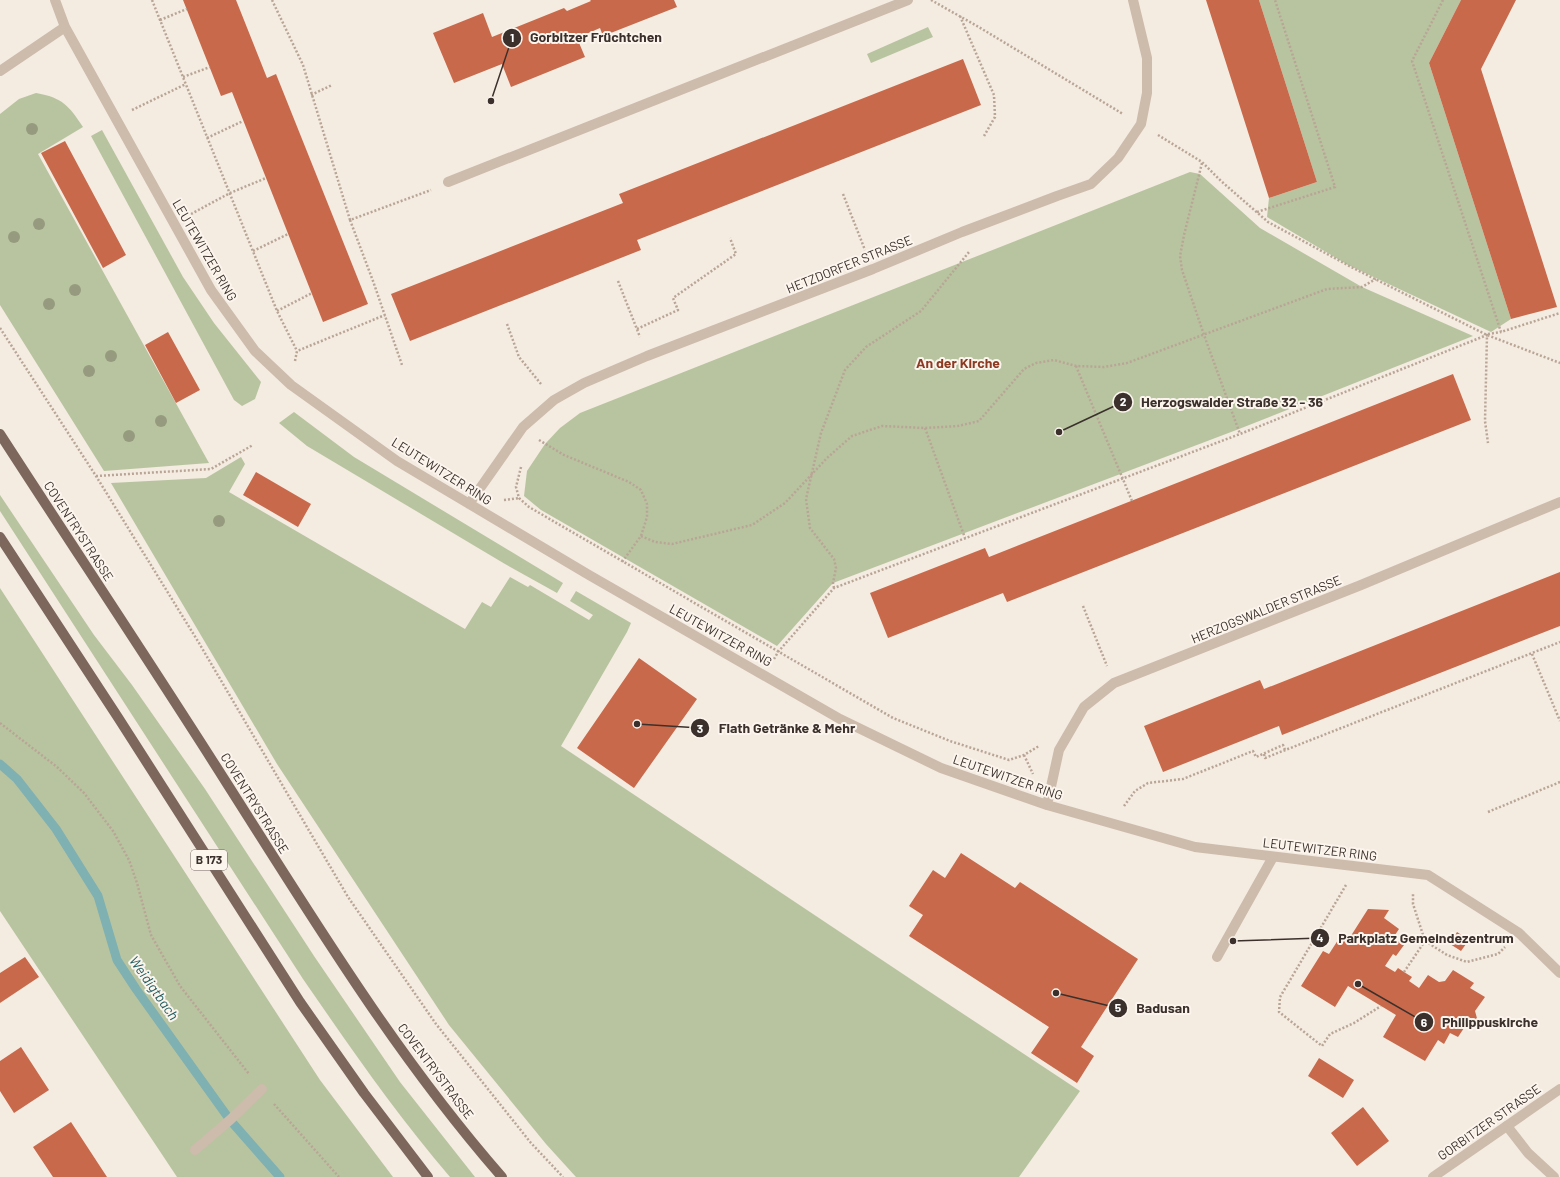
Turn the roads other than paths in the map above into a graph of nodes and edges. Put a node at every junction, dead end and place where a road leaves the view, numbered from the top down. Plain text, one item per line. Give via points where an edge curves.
1 (55, 0) edge
2 (908, 0) edge
3 (1133, 0) edge
4 (65, 27) junction
5 (0, 71) edge
6 (448, 182) dead end
7 (0, 434) edge
8 (1560, 502) edge
9 (469, 504) junction
10 (0, 537) edge
11 (1047, 804) junction
12 (1273, 857) junction
13 (1217, 957) dead end
14 (1560, 973) edge
15 (1560, 1089) edge
16 (262, 1090) road end
17 (1507, 1126) junction
18 (195, 1150) dead end
19 (428, 1177) edge
20 (502, 1177) edge
21 (1433, 1177) edge
22 (1554, 1177) edge

1 - 4 street, LEUTEWITZER RING
2 - 6 street
3 - 9 street, HETZDORFER STRASSE via 1147,58 1147,93 1141,124 1118,158 1091,184 962,232 584,383 554,400 523,428
4 - 5 street
4 - 9 street, LEUTEWITZER RING via 211,290 255,351 291,385 397,461
7 - 20 main road, COVENTRYSTRASSE via 347,969 411,1062
8 - 11 street, HERZOGSWALDER STRASSE via 1361,585 1114,683 1084,707 1059,750
9 - 11 street, LEUTEWITZER RING via 840,719 941,768
10 - 19 main road, B 173 via 300,1002 364,1093
11 - 12 street, LEUTEWITZER RING via 1195,847
12 - 13 street
12 - 14 street, LEUTEWITZER RING via 1428,875 1519,933
15 - 17 street, GORBITZER STRASSE
16 - 18 street
17 - 21 street, GORBITZER STRASSE
17 - 22 street via 1528,1153

